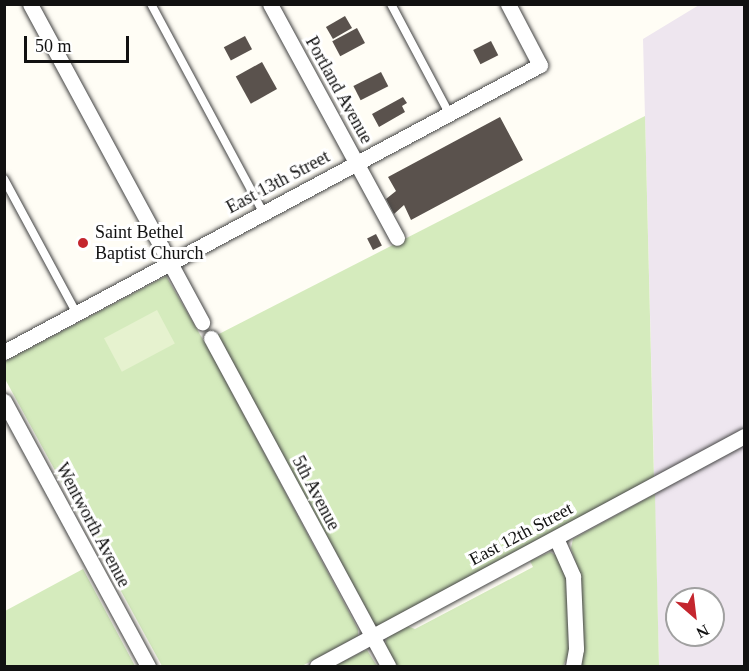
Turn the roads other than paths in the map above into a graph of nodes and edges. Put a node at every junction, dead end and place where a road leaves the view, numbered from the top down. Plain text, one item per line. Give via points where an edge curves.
1 (30, 4) edge
2 (151, 4) edge
3 (270, 4) edge
4 (391, 4) edge
5 (508, 4) edge
6 (448, 113) junction
7 (356, 162) junction
8 (4, 179) edge
9 (263, 212) junction
10 (397, 238) dead end
11 (171, 263) junction
12 (77, 314) junction
13 (202, 322) dead end
14 (210, 338) dead end
15 (4, 352) edge
16 (4, 401) edge
17 (744, 436) edge
18 (556, 538) junction
19 (372, 638) junction
20 (148, 666) edge
21 (317, 666) edge
22 (388, 666) edge
23 (573, 666) edge

1 - 11 street
2 - 9 lane
3 - 7 street, Portland Avenue
4 - 6 lane
5 - 6 street, East 13th Street via 540,65
6 - 7 street, East 13th Street
7 - 9 street, East 13th Street
7 - 10 street, Portland Avenue
8 - 12 lane
9 - 11 street, East 13th Street
11 - 12 street, East 13th Street
11 - 13 street
12 - 15 street, East 13th Street
14 - 19 street, 5th Avenue
16 - 20 street, Wentworth Avenue
17 - 18 street, East 12th Street
18 - 19 street, East 12th Street
18 - 23 street via 573,576
19 - 21 street, East 12th Street
19 - 22 street, 5th Avenue

